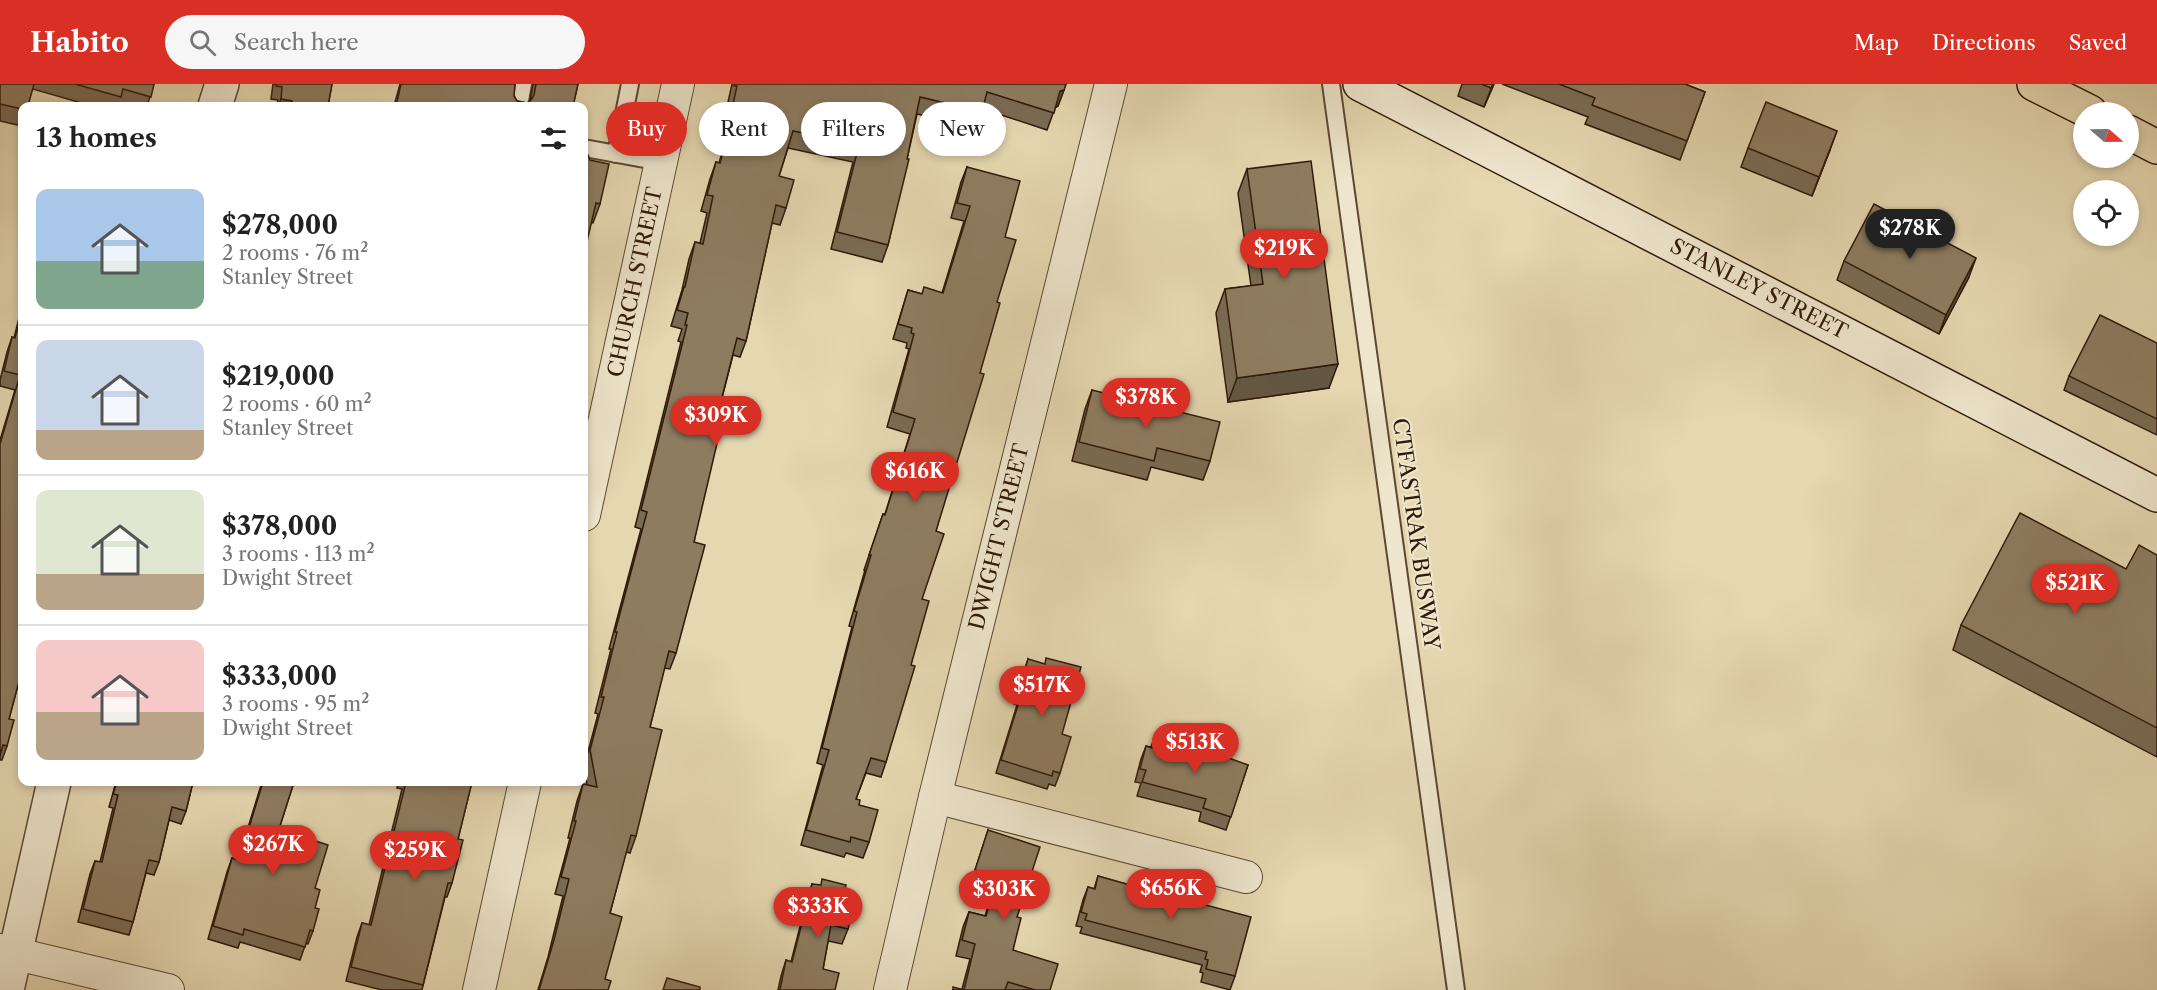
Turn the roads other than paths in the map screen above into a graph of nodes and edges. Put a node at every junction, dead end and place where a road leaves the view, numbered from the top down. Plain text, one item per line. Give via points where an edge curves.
1 (222, 84) edge
2 (523, 84) edge
3 (630, 84) edge
4 (678, 84) edge
5 (1111, 84) edge
6 (1331, 84) edge
7 (1360, 84) edge
8 (2034, 84) edge
9 (216, 102) edge
10 (520, 102) edge
11 (626, 102) edge
12 (2073, 104) edge
13 (2139, 138) edge
14 (2157, 147) edge
15 (588, 149) edge
16 (606, 152) edge
17 (627, 156) edge
18 (661, 162) junction
19 (2157, 495) edge
20 (588, 497) edge
21 (53, 786) edge
22 (524, 786) edge
23 (935, 797) junction
24 (1246, 877) dead end
25 (7, 951) edge
26 (7, 990) edge
27 (168, 990) edge
28 (479, 990) edge
29 (890, 990) edge
30 (1456, 990) edge

1 - 9 main road
2 - 10 lane
3 - 11 lane
4 - 18 street, CHURCH STREET
5 - 23 street, DWIGHT STREET
6 - 30 lane, CTFASTRAK BUSWAY
7 - 19 main road, STANLEY STREET
8 - 12 highway
13 - 14 highway
15 - 16 lane
17 - 18 lane
18 - 20 street, CHURCH STREET
21 - 25 main road
22 - 28 street
23 - 24 street
23 - 29 street, DWIGHT STREET
25 - 26 main road
25 - 27 street

